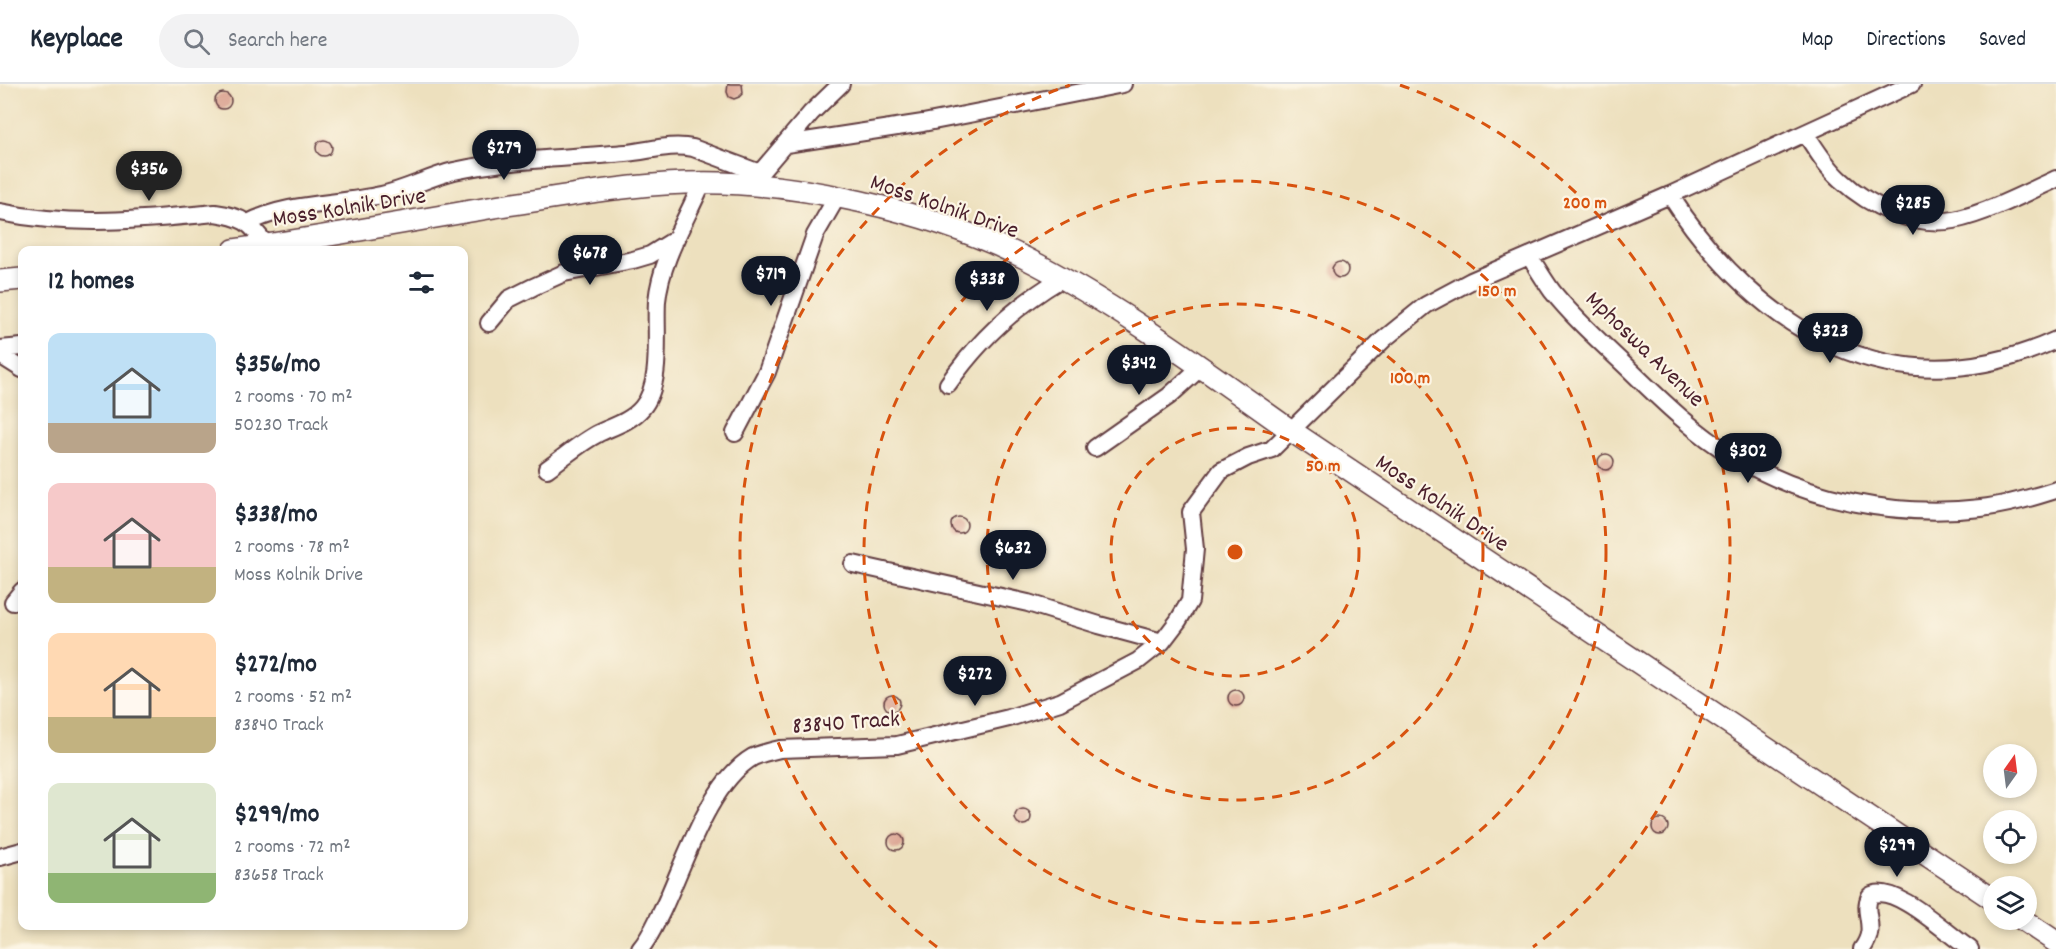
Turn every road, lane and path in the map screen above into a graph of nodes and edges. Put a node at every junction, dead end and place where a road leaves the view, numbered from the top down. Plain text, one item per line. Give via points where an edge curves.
1 (841, 84) edge
2 (1123, 84) edge
3 (1912, 84) edge
4 (1805, 133) junction
5 (786, 144) junction
6 (755, 179) junction
7 (2056, 179) edge
8 (702, 183) junction
9 (1670, 195) junction
10 (837, 197) junction
11 (0, 212) edge
12 (248, 223) junction
13 (676, 239) junction
14 (266, 245) junction
15 (261, 246) edge
16 (1530, 257) junction
17 (18, 279) edge
18 (1061, 279) junction
19 (0, 281) edge
20 (489, 323) dead end
21 (2056, 340) edge
22 (18, 347) edge
23 (0, 349) edge
24 (0, 355) edge
25 (18, 366) edge
26 (1201, 367) junction
27 (948, 384) dead end
28 (1290, 430) junction
29 (735, 433) dead end
30 (1095, 448) dead end
31 (547, 469) dead end
32 (2056, 490) edge
33 (853, 564) dead end
34 (1162, 642) junction
35 (18, 852) edge
36 (0, 857) edge
37 (1983, 893) edge
38 (2037, 929) edge
39 (2056, 942) edge
40 (640, 949) edge
41 (1862, 949) edge
42 (1970, 949) edge

1 - 5 street
2 - 5 street via 923,123
3 - 4 street, 83840 Track
4 - 7 street via 1840,180 1887,210 1922,220 1954,220
4 - 9 street, 83840 Track
5 - 6 street
6 - 8 main road, Moss Kolnik Drive
6 - 10 main road, Moss Kolnik Drive
6 - 12 street via 693,148 669,146 465,169 380,196 315,204
8 - 13 street
8 - 14 main road, Moss Kolnik Drive via 590,192
9 - 16 street, 83840 Track
9 - 21 street via 1708,246 1767,306 1826,344 1889,364 1933,368 2008,358
10 - 18 main road, Moss Kolnik Drive via 985,240
10 - 29 street via 815,235 767,372
11 - 12 street via 107,222 215,213
12 - 14 street
13 - 20 street via 650,255 564,273 526,289 508,299
13 - 31 street via 661,276 649,399 631,417 598,433
14 - 15 main road, Moss Kolnik Drive
16 - 28 street, 83840 Track via 1426,305 1384,339
16 - 32 street, Mphoswa Avenue via 1553,291 1674,412 1731,455 1793,486 1886,508 1938,510 1981,508
17 - 19 main road
18 - 26 main road, Moss Kolnik Drive
18 - 27 street via 1031,298 986,336
22 - 23 street
24 - 25 street
26 - 28 main road, Moss Kolnik Drive
26 - 30 street via 1169,396
28 - 34 street, 83840 Track via 1272,448 1221,471 1191,512 1195,549 1190,601
28 - 37 main road, Moss Kolnik Drive
33 - 34 street via 1028,603
34 - 40 street, 83840 Track via 1138,661 1086,689 1018,715 897,745 796,748 754,757 738,769 713,800 670,895
35 - 36 street
38 - 39 main road
41 - 42 street via 1871,928 1868,901 1870,896 1882,892 1901,899

